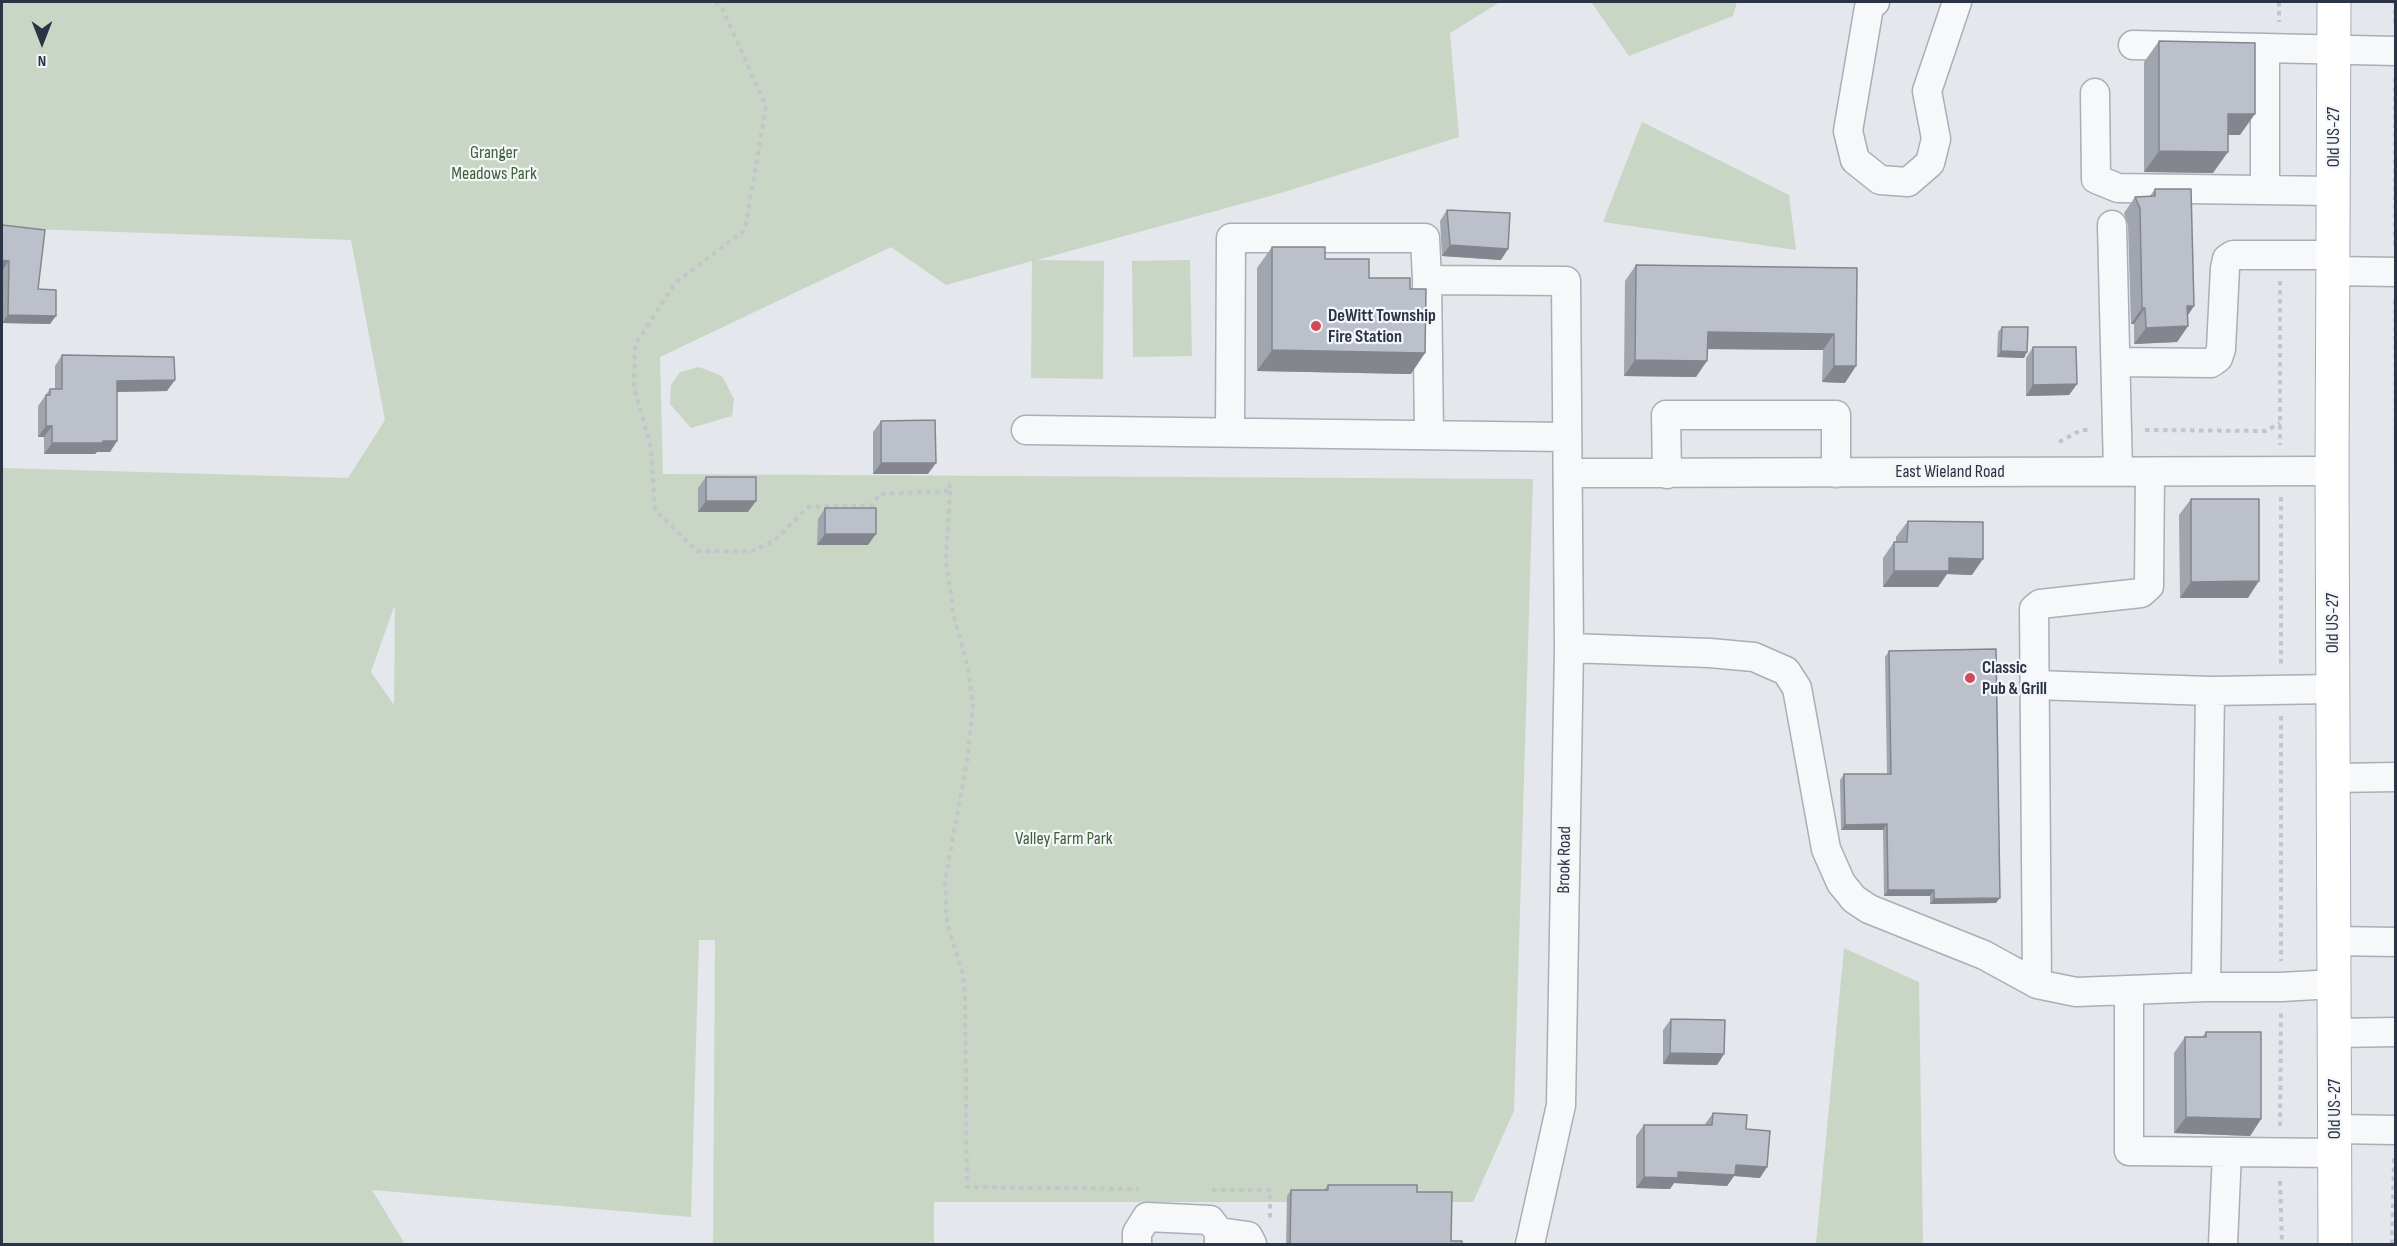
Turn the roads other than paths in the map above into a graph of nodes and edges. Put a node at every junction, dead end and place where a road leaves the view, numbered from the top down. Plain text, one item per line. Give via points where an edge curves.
1 (1875, 2) edge
2 (1957, 2) edge
3 (2334, 2) edge
4 (2133, 45) dead end
5 (2272, 49) junction
6 (2334, 51) junction
7 (2396, 51) edge
8 (2095, 93) dead end
9 (2265, 190) junction
10 (2333, 191) junction
11 (2112, 225) dead end
12 (2333, 263) junction
13 (2396, 272) edge
14 (1427, 280) junction
15 (2116, 362) junction
16 (1026, 430) dead end
17 (1230, 432) junction
18 (1429, 434) junction
19 (1567, 437) junction
20 (2118, 471) junction
21 (2332, 471) junction
22 (1568, 472) junction
23 (1836, 472) junction
24 (2150, 472) junction
25 (1667, 474) junction
26 (1569, 648) junction
27 (2035, 685) junction
28 (2333, 688) junction
29 (2210, 691) junction
30 (2396, 777) edge
31 (2334, 778) junction
32 (2334, 941) junction
33 (2396, 942) edge
34 (2037, 984) junction
35 (2334, 984) junction
36 (2206, 987) junction
37 (2129, 990) junction
38 (2396, 1032) edge
39 (2334, 1033) junction
40 (2335, 1141) junction
41 (2395, 1141) edge
42 (2227, 1152) junction
43 (1219, 1238) edge
44 (1137, 1245) edge
45 (1251, 1245) edge
46 (1530, 1245) edge
47 (2223, 1245) edge
48 (2335, 1245) edge

1 - 2 street via 1869,7 1848,131 1855,160 1880,180 1908,182 1930,163 1936,139 1927,91
3 - 6 main road, Old US-27
4 - 5 street
5 - 6 street
5 - 9 street
6 - 7 street
6 - 10 main road, Old US-27
8 - 9 street via 2096,179 2118,188
9 - 10 street
10 - 12 main road, Old US-27
11 - 15 street
12 - 13 street
12 - 15 street via 2280,255 2233,255 2227,260 2222,348 2218,358 2211,363
12 - 21 main road, Old US-27
14 - 17 street via 1425,238 1231,238
14 - 18 street
14 - 19 street, Brook Road via 1566,281
15 - 20 street
16 - 17 street
17 - 18 street
18 - 19 street
19 - 22 street, Brook Road
20 - 23 street, East Wieland Road
20 - 24 street, East Wieland Road
21 - 24 street, East Wieland Road
21 - 28 main road, Old US-27
22 - 25 street, East Wieland Road
22 - 26 street, Brook Road
23 - 25 street, East Wieland Road
23 - 25 street via 1836,415 1666,415
24 - 27 street via 2149,586 2141,593 2040,604 2034,609
26 - 34 street via 1754,657 1786,671 1797,688 1826,849 1841,883 1869,909 1984,955
26 - 46 street, Brook Road via 1561,1105
27 - 29 street
27 - 34 street
28 - 29 street
28 - 31 main road, Old US-27
29 - 36 street
30 - 31 street
31 - 32 main road, Old US-27
32 - 33 street
32 - 35 main road, Old US-27
34 - 37 street via 2076,992
35 - 36 street
35 - 39 main road, Old US-27
36 - 37 street
37 - 42 street via 2129,1151
38 - 39 street
39 - 40 main road, Old US-27
40 - 41 street
40 - 42 street via 2280,1153
40 - 48 main road, Old US-27
42 - 47 street
43 - 44 street via 1210,1220 1146,1217 1137,1233
43 - 45 street via 1248,1236

